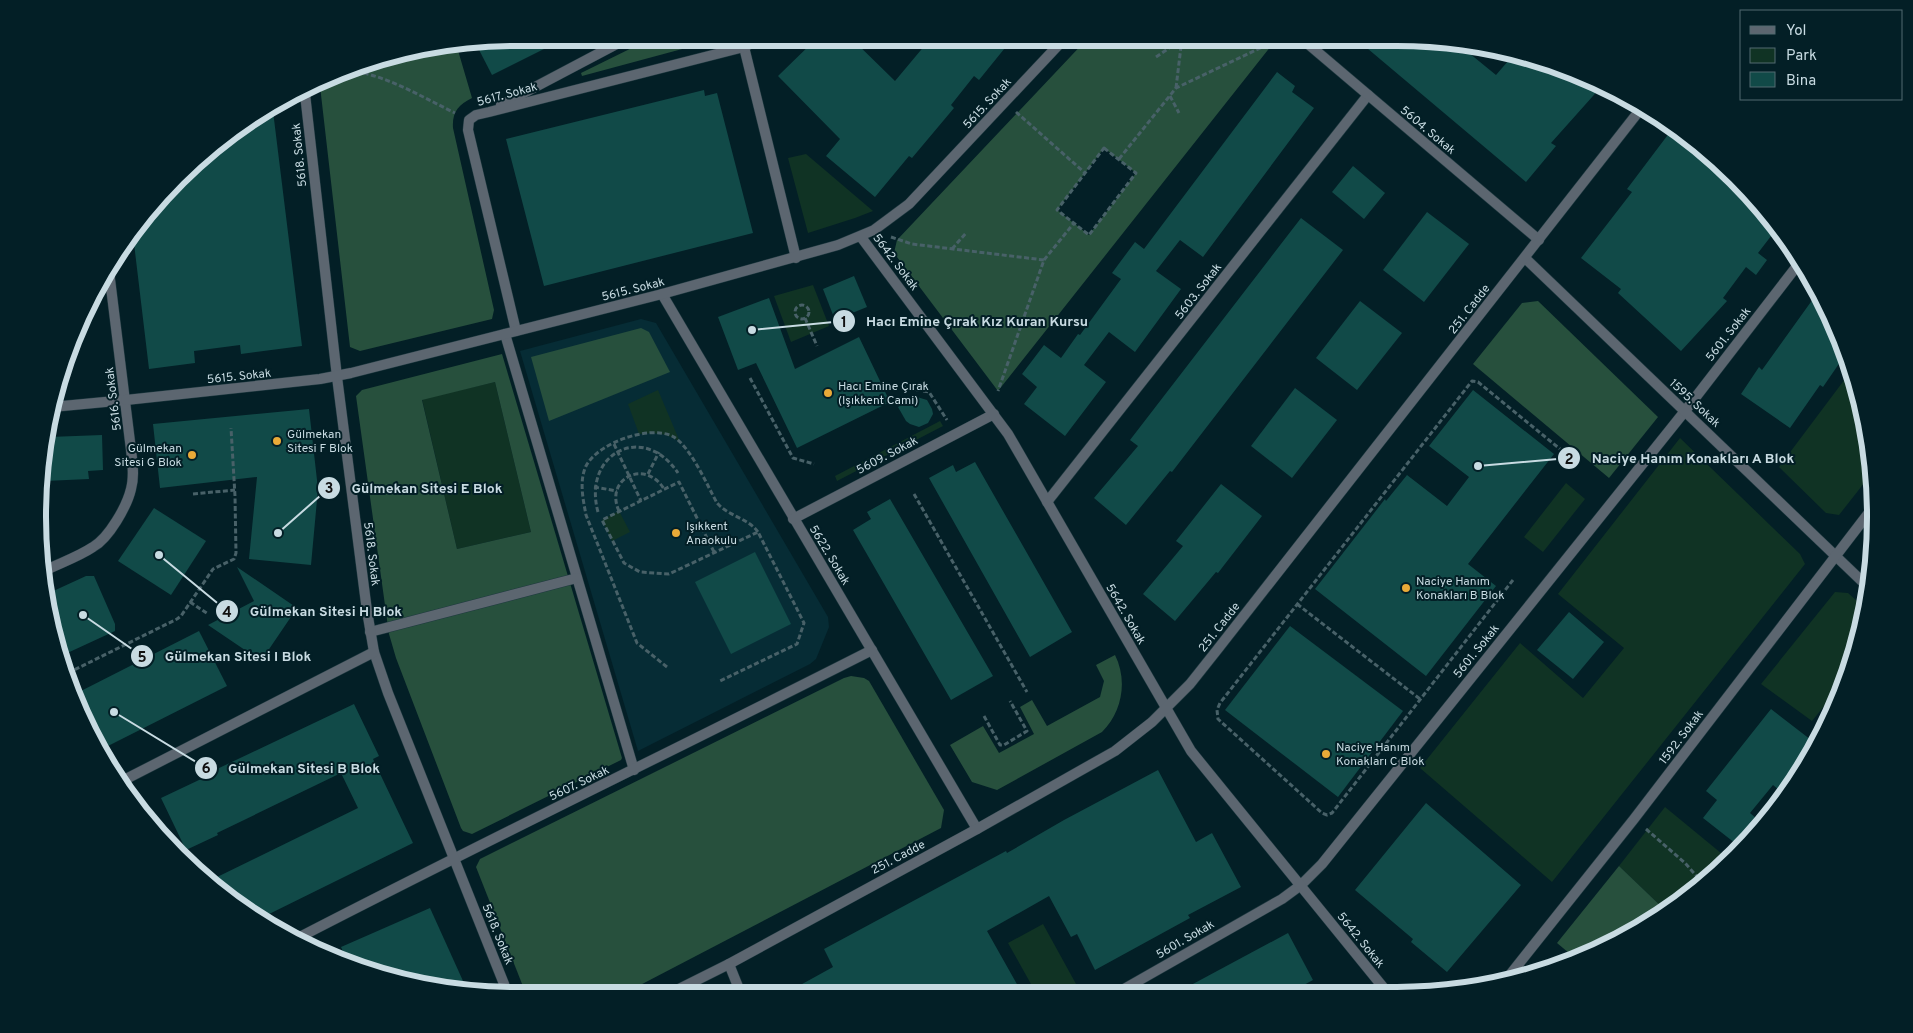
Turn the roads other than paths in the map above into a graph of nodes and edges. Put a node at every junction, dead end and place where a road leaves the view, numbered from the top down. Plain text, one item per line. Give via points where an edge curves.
1 (612, 46) edge
2 (1058, 46) edge
3 (1310, 46) edge
4 (744, 47) joint
5 (1368, 95) junction
6 (305, 97) edge
7 (489, 112) junction
8 (1638, 113) edge
9 (861, 237) junction
10 (1539, 240) junction
11 (796, 258) junction
12 (1525, 258) junction
13 (1795, 268) edge
14 (110, 279) edge
15 (662, 294) junction
16 (516, 331) junction
17 (504, 334) junction
18 (337, 377) junction
19 (126, 400) junction
20 (60, 405) edge
21 (1685, 411) junction
22 (994, 414) junction
23 (1047, 502) junction
24 (1867, 515) edge
25 (793, 519) junction
26 (1835, 555) junction
27 (49, 569) edge
28 (577, 578) junction
29 (1862, 582) edge
30 (370, 632) junction
31 (872, 650) junction
32 (374, 652) junction
33 (1166, 709) junction
34 (634, 770) junction
35 (126, 779) edge
36 (977, 828) junction
37 (454, 858) junction
38 (1302, 885) junction
39 (303, 935) edge
40 (728, 964) junction
41 (1512, 972) edge
42 (505, 987) edge
43 (683, 987) edge
44 (739, 987) edge
45 (1125, 987) edge
46 (1383, 987) edge

1 - 7 street
2 - 9 street, 5615. Sokak via 909,204
3 - 5 street, 5604. Sokak
4 - 7 street, 5617. Sokak
4 - 11 street
5 - 10 street, 5604. Sokak
5 - 23 street, 5603. Sokak
6 - 18 street, 5618. Sokak
7 - 16 street, 5617. Sokak via 468,120 468,130
8 - 10 street, 251. Cadde
9 - 11 street, 5615. Sokak
9 - 22 street, 5642. Sokak
10 - 12 street, 251. Cadde
11 - 15 street, 5615. Sokak
12 - 21 street, 1595. Sokak
12 - 33 street, 251. Cadde via 1206,663
13 - 21 street, 5601. Sokak
14 - 19 street, 5616. Sokak
15 - 16 street, 5615. Sokak
15 - 25 street, 5622. Sokak
16 - 17 street, 5615. Sokak
17 - 18 street, 5615. Sokak
17 - 28 street
18 - 19 street, 5615. Sokak
18 - 30 street, 5618. Sokak
19 - 20 street, 5615. Sokak
19 - 27 street, 5616. Sokak via 133,468 132,487 126,503 99,543
21 - 26 street, 1595. Sokak
21 - 38 street, 5601. Sokak
22 - 23 street, 5642. Sokak
22 - 25 street, 5609. Sokak
23 - 33 street, 5642. Sokak
24 - 26 street, 1592. Sokak
25 - 31 street, 5622. Sokak
26 - 29 street, 1595. Sokak
26 - 41 street, 1592. Sokak via 1634,819
28 - 30 street
28 - 34 street
30 - 32 street, 5618. Sokak
31 - 34 street, 5607. Sokak
31 - 36 street, 5622. Sokak
32 - 35 street
32 - 37 street, 5618. Sokak
33 - 36 street, 251. Cadde via 1115,751
33 - 38 street, 5642. Sokak via 1191,751
34 - 37 street, 5607. Sokak
36 - 40 street, 251. Cadde
37 - 39 street, 5607. Sokak
37 - 42 street, 5618. Sokak
38 - 45 street, 5601. Sokak
38 - 46 street, 5642. Sokak
40 - 43 street, 251. Cadde
40 - 44 street

